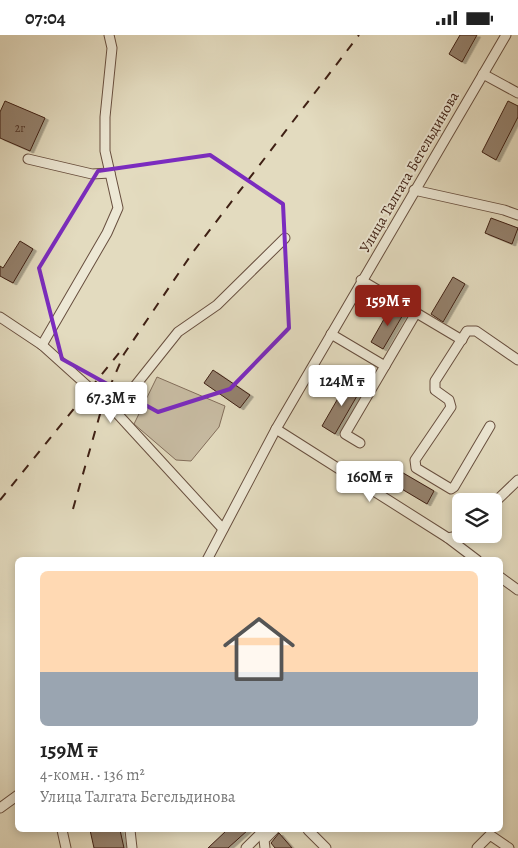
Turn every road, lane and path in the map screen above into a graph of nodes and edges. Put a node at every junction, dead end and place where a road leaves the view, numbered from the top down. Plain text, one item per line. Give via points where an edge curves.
1 (109, 35) edge
2 (506, 35) edge
3 (483, 74) junction
4 (518, 93) edge
5 (28, 159) dead end
6 (110, 173) junction
7 (414, 190) junction
8 (518, 215) edge
9 (285, 238) dead end
10 (361, 281) junction
11 (416, 313) junction
12 (0, 317) edge
13 (331, 334) junction
14 (462, 340) junction
15 (42, 345) junction
16 (518, 360) edge
17 (385, 366) junction
18 (115, 411) junction
19 (490, 427) dead end
20 (276, 429) junction
21 (360, 443) dead end
22 (518, 480) edge
23 (502, 495) edge
24 (223, 529) junction
25 (452, 537) edge
26 (448, 538) junction
27 (209, 557) edge
28 (473, 557) edge
29 (503, 579) edge
30 (518, 590) edge
31 (15, 797) edge
32 (0, 809) edge
33 (63, 832) edge
34 (130, 832) edge
35 (262, 832) edge
36 (272, 832) edge
37 (310, 832) edge
38 (66, 845) edge
39 (76, 848) edge
40 (132, 848) edge
41 (246, 848) edge
42 (265, 848) edge
43 (326, 848) edge
44 (477, 848) edge
45 (509, 848) edge

1 - 6 street via 112,47 105,151
2 - 3 street, Улица Талгата Бегельдинова
3 - 4 street
3 - 7 street, Улица Талгата Бегельдинова
5 - 6 street via 92,174
6 - 15 street via 118,208 107,233
7 - 8 street
7 - 10 street, Улица Талгата Бегельдинова
9 - 18 street via 217,305 178,332
10 - 11 street
10 - 13 street, Улица Талгата Бегельдинова
11 - 14 street
11 - 17 street
12 - 15 street
13 - 17 street
13 - 20 street, Улица Талгата Бегельдинова
14 - 16 street via 467,331 476,331
14 - 19 street via 434,385 435,390 448,399 451,407 415,460 416,468 451,489
15 - 18 street
17 - 21 street via 345,434
18 - 24 street
20 - 24 street, Улица Талгата Бегельдинова
20 - 26 street
22 - 23 street
24 - 27 street, Улица Талгата Бегельдинова
25 - 26 street
26 - 28 street
29 - 30 street
31 - 32 street
33 - 38 street
34 - 40 street
35 - 41 street
36 - 42 street via 264,840
37 - 43 street
38 - 39 street
44 - 45 street via 490,835

